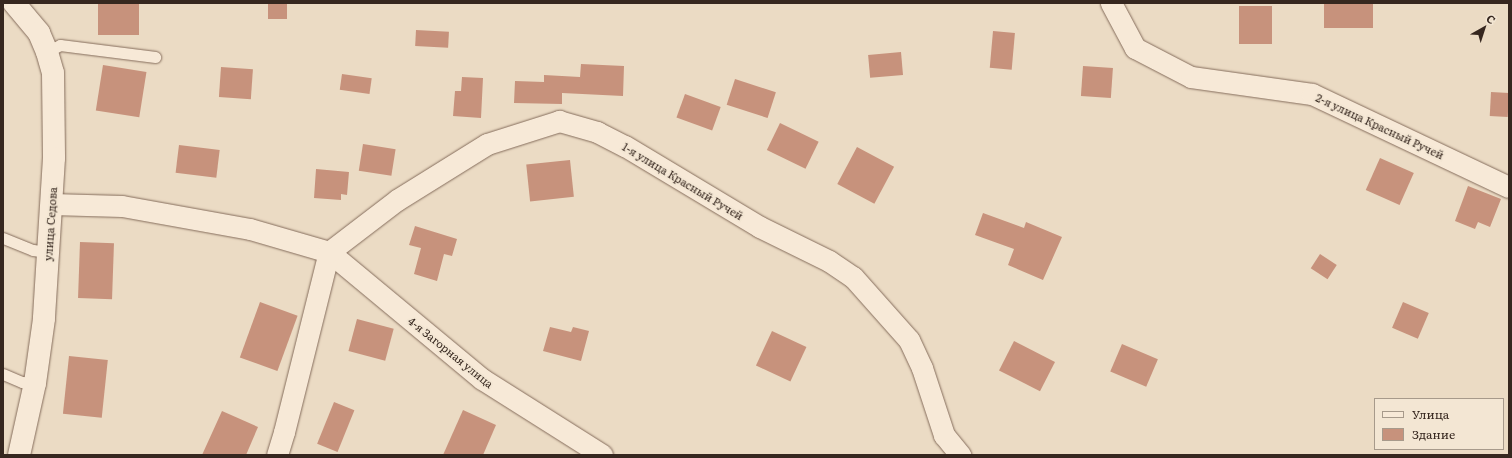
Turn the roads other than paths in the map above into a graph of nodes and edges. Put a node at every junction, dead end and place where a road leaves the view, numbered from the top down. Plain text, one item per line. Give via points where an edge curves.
1 (14, 3) edge
2 (1111, 3) edge
3 (47, 52) junction
4 (155, 57) dead end
5 (1509, 187) edge
6 (51, 204) junction
7 (3, 238) edge
8 (48, 252) junction
9 (329, 252) junction
10 (3, 374) edge
11 (34, 383) junction
12 (19, 455) edge
13 (276, 455) edge
14 (602, 455) edge
15 (960, 455) edge

1 - 3 street, улица Седова via 38,33
2 - 5 street, 2-я улица Красный Ручей via 1135,48 1191,77 1312,94
3 - 4 lane via 60,45
3 - 6 street, улица Седова via 53,73 54,158
6 - 8 street, улица Седова
6 - 9 street, 4-я Загорная улица via 122,206 250,229
7 - 8 lane via 33,250
8 - 11 street, улица Седова via 44,319
9 - 13 street
9 - 14 street, 4-я Загорная улица via 482,379
9 - 15 street, 1-я улица Красный Ручей via 397,200 487,144 559,121 597,132 625,146 760,227 829,261 853,277 909,340 922,368 944,435
10 - 11 lane via 22,382
11 - 12 street, улица Седова

